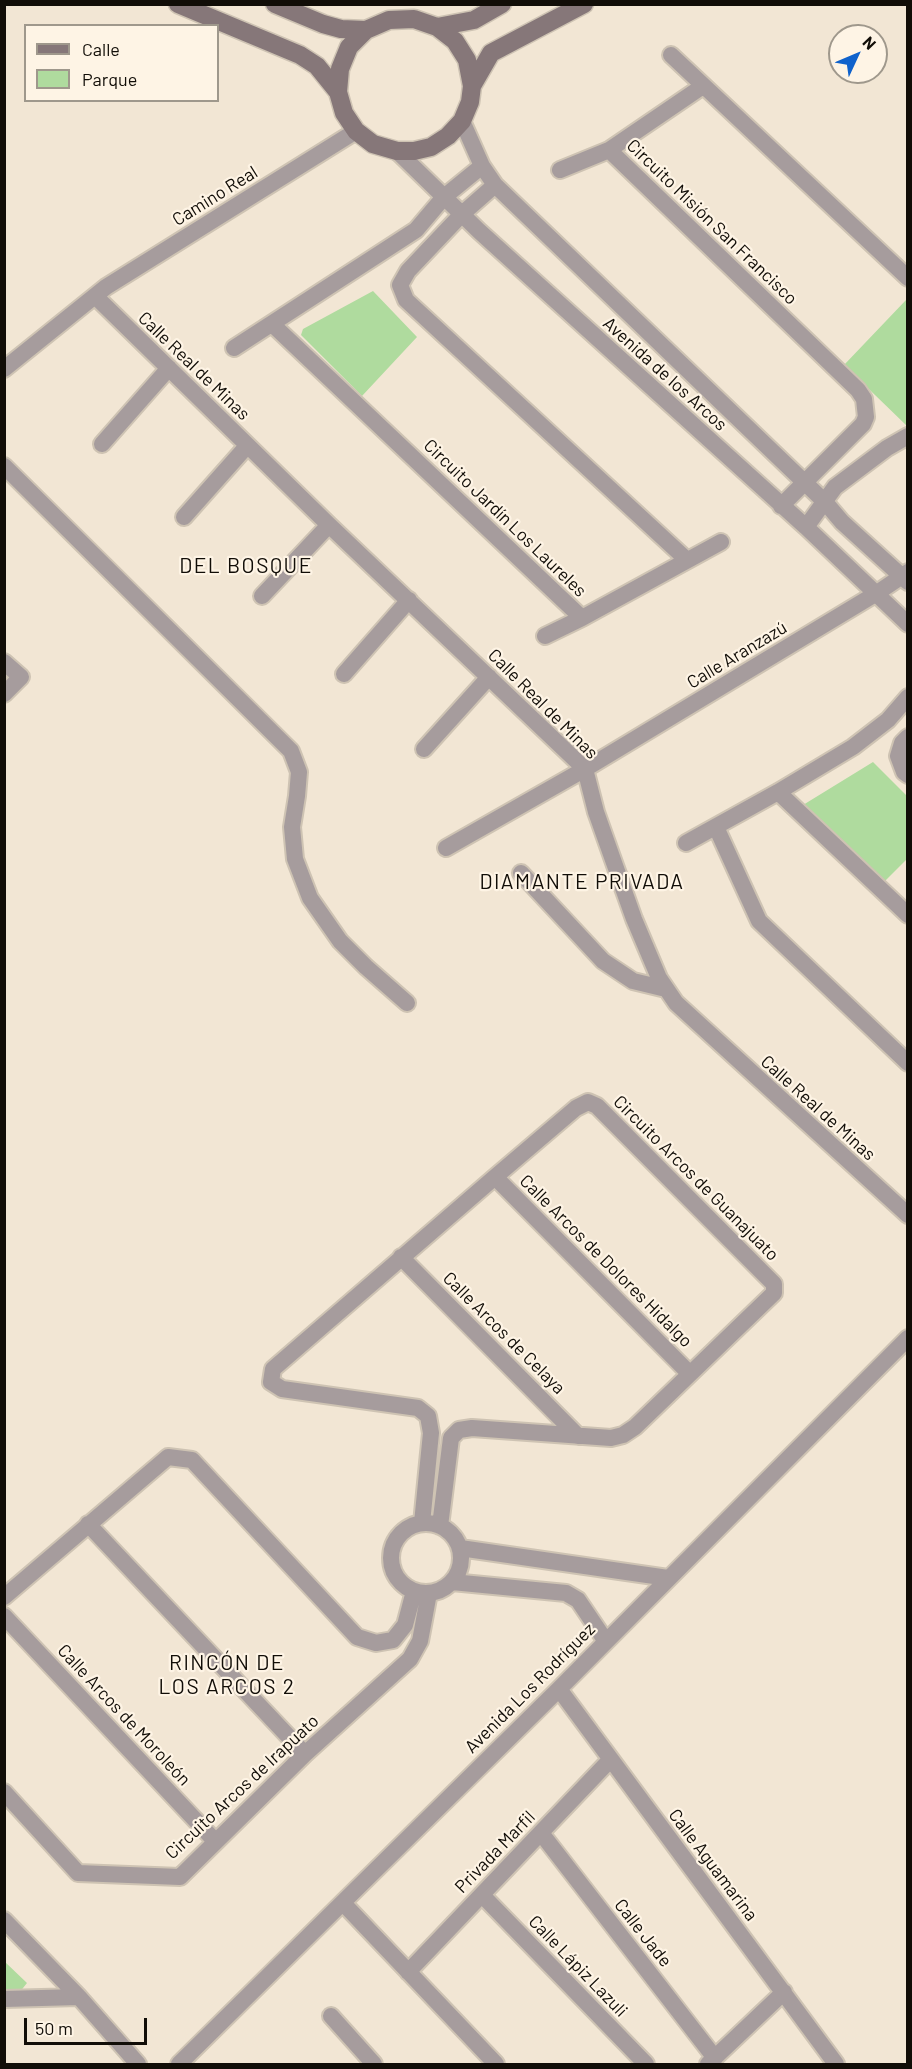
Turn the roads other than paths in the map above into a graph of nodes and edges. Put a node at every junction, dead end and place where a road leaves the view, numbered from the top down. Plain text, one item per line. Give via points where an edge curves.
1 (178, 4) edge
2 (275, 4) edge
3 (502, 4) edge
4 (584, 4) edge
5 (437, 27) junction
6 (366, 30) junction
7 (671, 55) dead end
8 (472, 86) junction
9 (703, 86) junction
10 (338, 92) junction
11 (462, 121) junction
12 (356, 130) junction
13 (609, 150) junction
14 (397, 151) junction
15 (482, 166) junction
16 (560, 170) dead end
17 (495, 184) junction
18 (444, 197) junction
19 (462, 214) junction
20 (908, 278) edge
21 (95, 296) junction
22 (272, 324) junction
23 (234, 348) dead end
24 (169, 368) junction
25 (4, 369) edge
26 (908, 436) edge
27 (102, 444) dead end
28 (247, 446) junction
29 (4, 466) edge
30 (804, 482) junction
31 (825, 502) junction
32 (781, 506) junction
33 (184, 517) dead end
34 (329, 525) junction
35 (806, 527) junction
36 (721, 542) dead end
37 (687, 560) junction
38 (905, 577) edge
39 (877, 593) junction
40 (262, 596) dead end
41 (409, 600) junction
42 (582, 618) junction
43 (908, 624) edge
44 (544, 636) dead end
45 (4, 662) edge
46 (344, 674) dead end
47 (489, 676) junction
48 (4, 694) edge
49 (908, 697) edge
50 (908, 736) edge
51 (424, 749) dead end
52 (585, 769) junction
53 (908, 775) edge
54 (778, 792) junction
55 (716, 827) junction
56 (686, 843) dead end
57 (446, 848) dead end
58 (521, 873) dead end
59 (908, 915) edge
60 (666, 988) junction
61 (407, 1003) dead end
62 (908, 1063) edge
63 (495, 1177) junction
64 (908, 1215) edge
65 (401, 1257) junction
66 (908, 1338) edge
67 (689, 1373) junction
68 (578, 1436) junction
69 (422, 1523) junction
70 (88, 1524) junction
71 (440, 1526) junction
72 (460, 1548) junction
73 (668, 1578) junction
74 (452, 1582) junction
75 (422, 1592) junction
76 (4, 1597) edge
77 (4, 1616) edge
78 (605, 1640) junction
79 (559, 1689) junction
80 (305, 1754) junction
81 (610, 1760) junction
82 (4, 1792) edge
83 (541, 1833) junction
84 (215, 1841) junction
85 (482, 1895) junction
86 (343, 1903) junction
87 (4, 1920) edge
88 (408, 1972) junction
89 (784, 1992) junction
90 (79, 1997) junction
91 (4, 1999) edge
92 (331, 2016) dead end
93 (711, 2061) edge
94 (138, 2064) edge
95 (179, 2064) edge
96 (374, 2064) edge
97 (496, 2064) edge
98 (646, 2064) edge
99 (836, 2064) edge

1 - 10 main road via 300,55 317,66
2 - 6 main road via 323,24
3 - 5 main road via 474,20
4 - 8 main road via 491,53
5 - 6 main road via 414,19 389,20
5 - 8 main road via 455,41 467,60
6 - 10 main road via 349,47 340,69
7 - 9 street
8 - 11 main road
9 - 13 street, Circuito Misión San Francisco
9 - 20 street
10 - 12 main road via 344,113
11 - 14 main road via 431,147
11 - 15 street, Avenida de los Arcos
12 - 14 main road via 373,144
12 - 21 street, Camino Real
13 - 16 street
13 - 30 street, Circuito Misión San Francisco via 864,399 864,424
14 - 18 street, Avenida de los Arcos
15 - 17 street, Avenida de los Arcos
15 - 18 street
17 - 19 street
17 - 30 street, Avenida de los Arcos
18 - 19 street, Avenida de los Arcos
18 - 22 street via 416,230
19 - 32 street, Avenida de los Arcos
19 - 37 street via 408,270 400,285 406,300
21 - 24 street, Calle Real de Minas
21 - 25 street, Camino Real
22 - 23 street
22 - 42 street, Circuito Jardín Los Laureles
24 - 27 street
24 - 28 street, Calle Real de Minas
26 - 31 street via 835,487
28 - 33 street
28 - 34 street, Calle Real de Minas
29 - 61 street via 291,751 298,772 292,827 295,859 310,898 340,941
30 - 31 street, Avenida de los Arcos
30 - 32 street, Circuito Misión San Francisco
31 - 35 street
31 - 38 street, Avenida de los Arcos
32 - 35 street, Avenida de los Arcos
34 - 40 street
34 - 41 street, Calle Real de Minas
35 - 39 street, Avenida de los Arcos
36 - 37 street, Circuito Jardín Los Laureles
37 - 42 street, Circuito Jardín Los Laureles
38 - 39 street, Calle Aranzazú
39 - 43 street, Avenida de los Arcos
39 - 52 street, Calle Aranzazú
41 - 46 street
41 - 47 street, Calle Real de Minas
42 - 44 street
45 - 48 street via 21,677
47 - 51 street
47 - 52 street, Calle Real de Minas
49 - 54 street via 888,720 853,747
50 - 53 street via 898,756
52 - 57 street, Calle Aranzazú
52 - 60 street, Calle Real de Minas via 634,919
54 - 55 street
54 - 59 street
55 - 56 street
55 - 62 street via 759,921
58 - 60 street via 603,961 633,981
60 - 64 street, Calle Real de Minas via 693,1020
63 - 65 street, Circuito Arcos de Guanajuato
63 - 67 street, Calle Arcos de Dolores Hidalgo
63 - 67 street, Circuito Arcos de Guanajuato via 588,1102 597,1106 774,1284 774,1293
65 - 68 street, Calle Arcos de Celaya
65 - 69 street, Circuito Arcos de Guanajuato via 278,1363 271,1382 282,1389 418,1408 428,1416 431,1433
66 - 73 street, Avenida Los Rodríguez
67 - 68 street, Circuito Arcos de Guanajuato via 623,1435
68 - 71 street, Circuito Arcos de Guanajuato via 459,1430 451,1438
69 - 71 street
69 - 75 street via 400,1536 393,1547 392,1560 402,1584
70 - 75 street via 168,1457 192,1460 357,1637 376,1643 393,1640
70 - 76 street
70 - 80 street
71 - 72 street via 456,1539
72 - 73 street
72 - 74 street via 459,1572
73 - 78 street, Avenida Los Rodríguez
74 - 75 street via 442,1590
74 - 78 street via 566,1593 578,1600
75 - 80 street, Circuito Arcos de Irapuato via 420,1641 410,1659
77 - 84 street, Calle Arcos de Moroleón
78 - 79 street, Avenida Los Rodríguez
79 - 81 street, Calle Aguamarina
79 - 86 street, Avenida Los Rodríguez
80 - 84 street, Circuito Arcos de Irapuato
81 - 83 street, Privada Marfil
81 - 89 street, Calle Aguamarina
82 - 84 street, Circuito Arcos de Irapuato via 78,1873 180,1876
83 - 85 street, Privada Marfil
83 - 93 street, Calle Jade
85 - 88 street, Privada Marfil
85 - 98 street, Calle Lápiz Lazuli
86 - 88 street
86 - 95 street, Avenida Los Rodríguez
87 - 90 street
88 - 97 street
89 - 93 street
89 - 99 street, Calle Aguamarina
90 - 91 street
90 - 94 street
92 - 96 street

